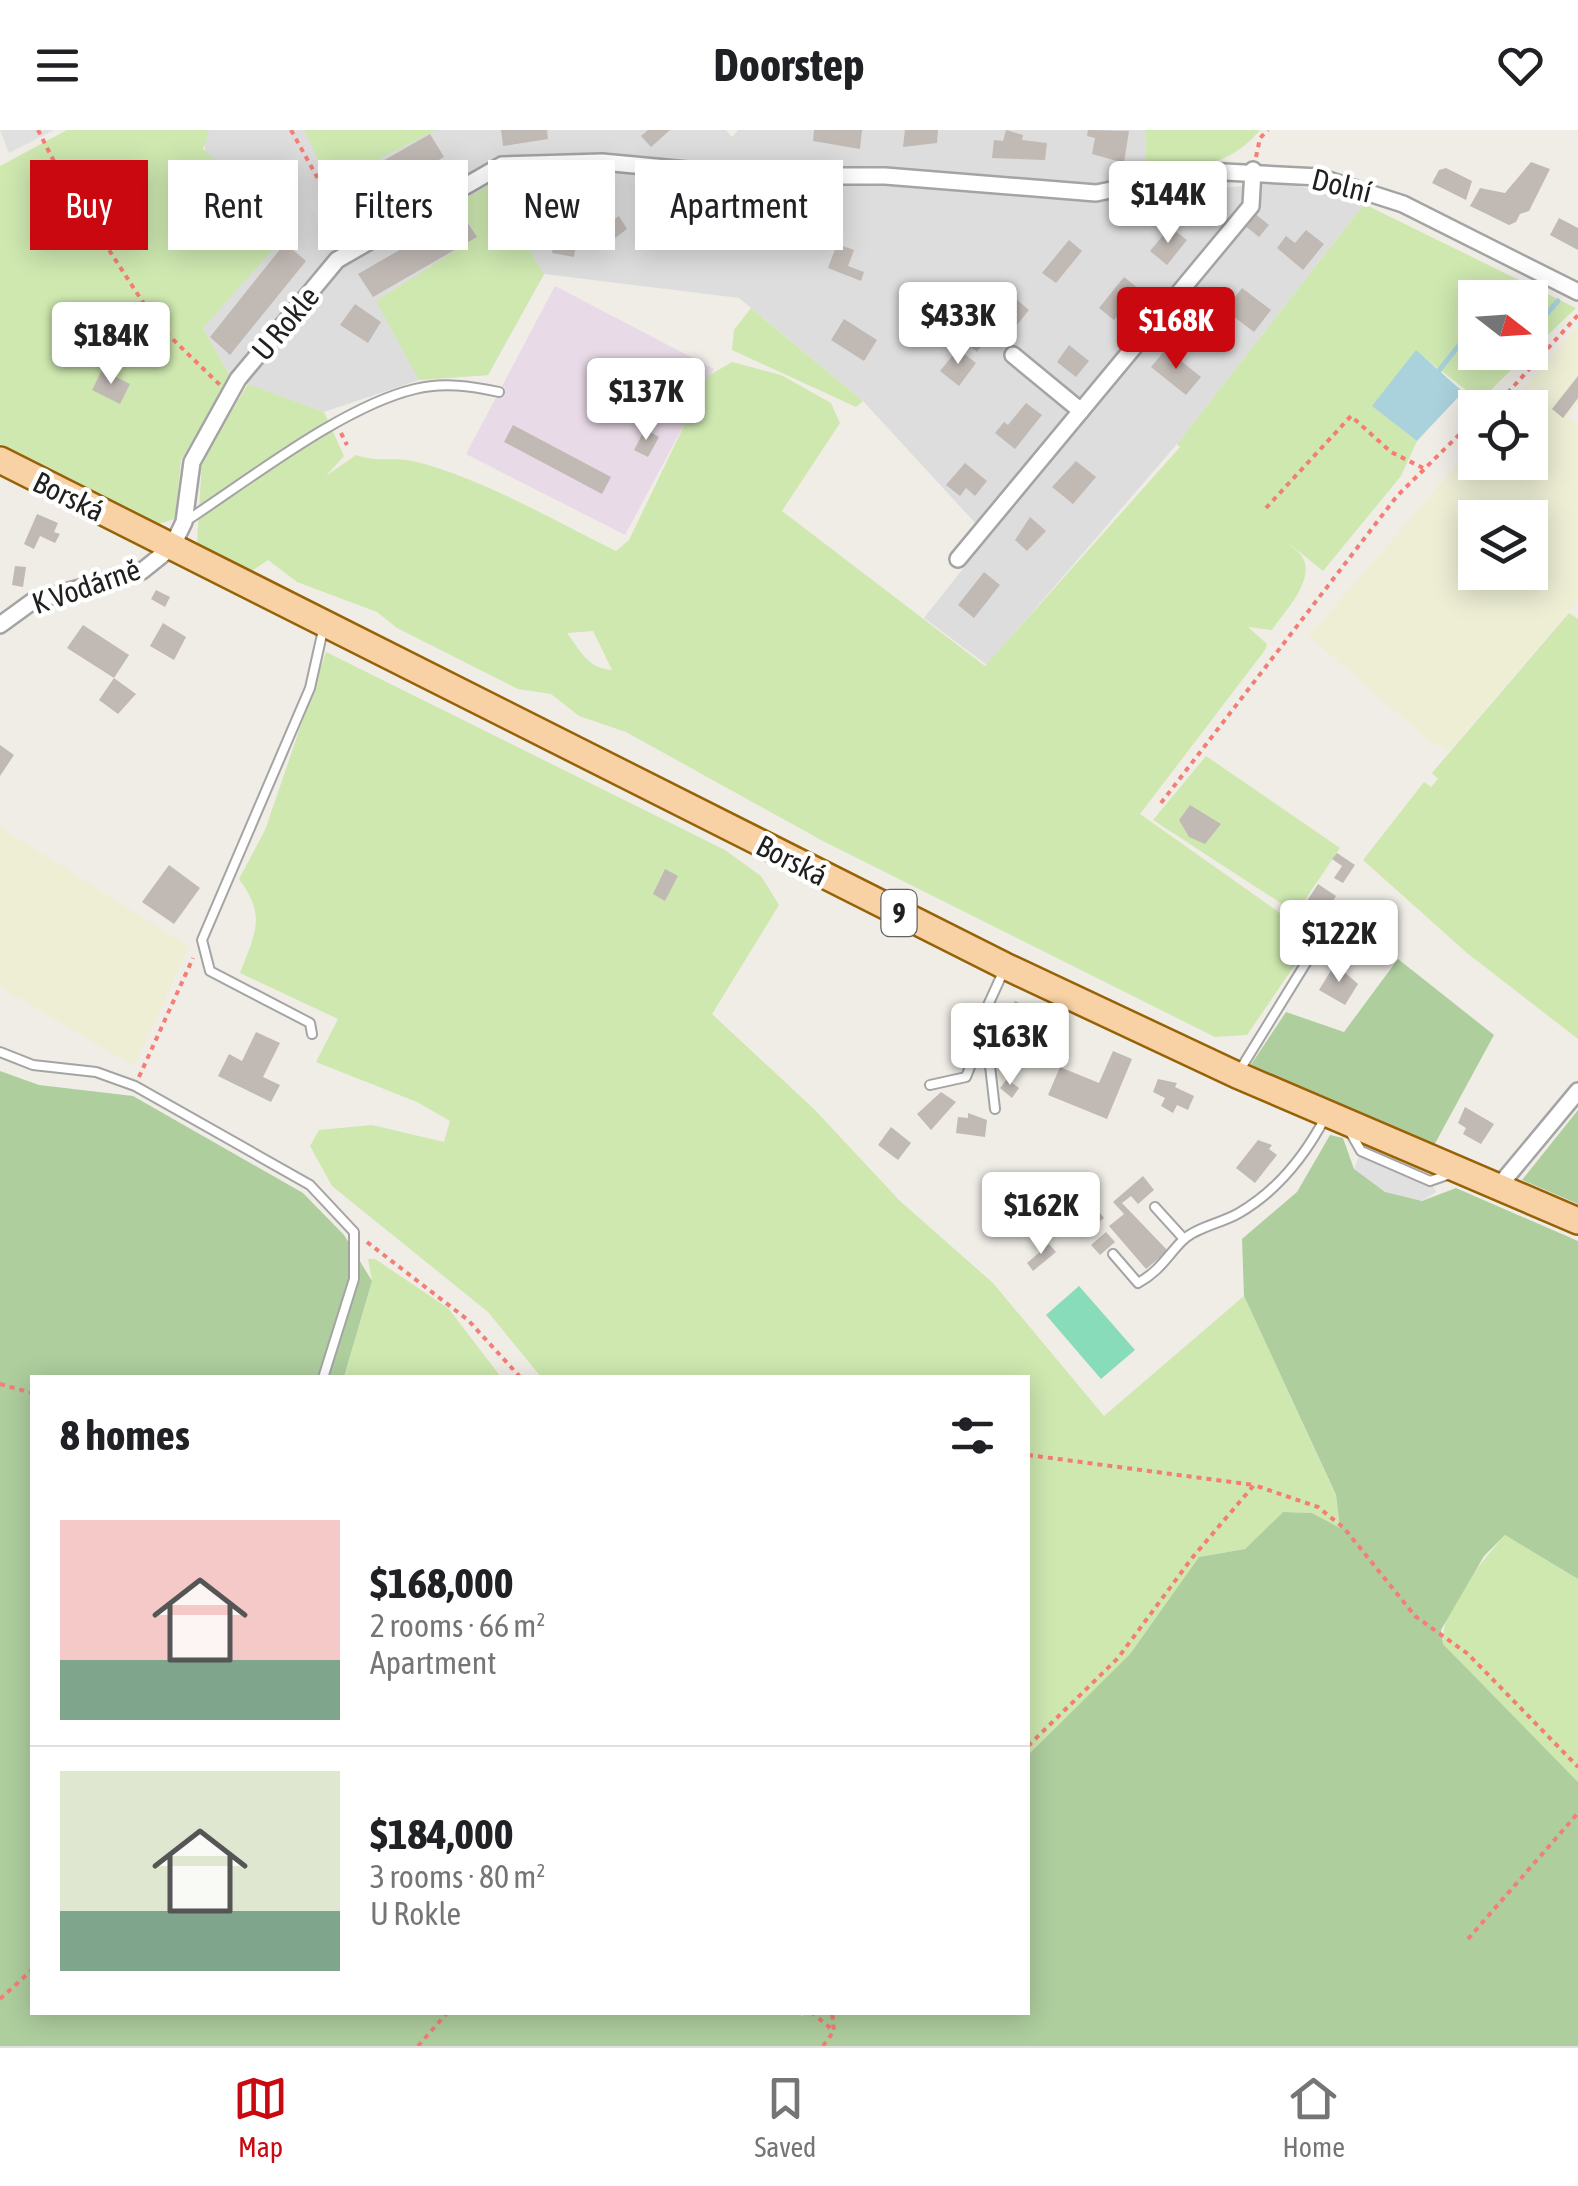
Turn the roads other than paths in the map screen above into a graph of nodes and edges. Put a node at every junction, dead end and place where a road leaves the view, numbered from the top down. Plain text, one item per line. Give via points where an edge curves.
1 (635, 165) edge
2 (1253, 170) junction
3 (843, 176) edge
4 (1578, 292) edge
5 (1013, 355) dead end
6 (499, 392) dead end
7 (1080, 410) junction
8 (6, 465) edge
9 (184, 522) junction
10 (172, 547) junction
11 (958, 558) dead end
12 (324, 624) junction
13 (0, 625) edge
14 (1316, 945) dead end
15 (1005, 966) junction
16 (312, 1034) dead end
17 (984, 1034) junction
18 (0, 1052) edge
19 (1237, 1075) junction
20 (930, 1085) dead end
21 (1578, 1091) edge
22 (995, 1109) dead end
23 (1336, 1118) junction
24 (1500, 1186) junction
25 (1155, 1207) dead end
26 (1578, 1222) edge
27 (1184, 1239) junction
28 (1114, 1254) dead end
29 (325, 1375) edge

1 - 9 street, U Rokle via 502,165 337,260 238,379 192,462
2 - 3 street, Dolní via 1206,171 1096,193
2 - 4 street, Dolní via 1319,176 1372,190
2 - 7 street via 1251,206
5 - 7 street
6 - 9 lane via 461,384 414,389 364,409
7 - 11 street
8 - 10 main road, Borská / 9
9 - 10 street, U Rokle
10 - 12 main road, Borská / 9
10 - 13 street, K Vodárně via 142,571 33,601
12 - 15 main road, Borská / 9
12 - 16 lane via 310,688 202,940 210,970 310,1022
14 - 19 lane
15 - 17 lane via 984,1014
15 - 19 main road, Borská / 9
17 - 20 lane via 966,1076
17 - 22 lane
18 - 29 lane via 135,1086 310,1185 354,1232 354,1279
19 - 23 main road, Borská / 9
21 - 24 street
23 - 24 main road, Borská / 9
23 - 27 lane via 1268,1191 1239,1214
24 - 26 main road, Borská / 9
25 - 27 lane
27 - 28 lane via 1169,1261 1138,1282

